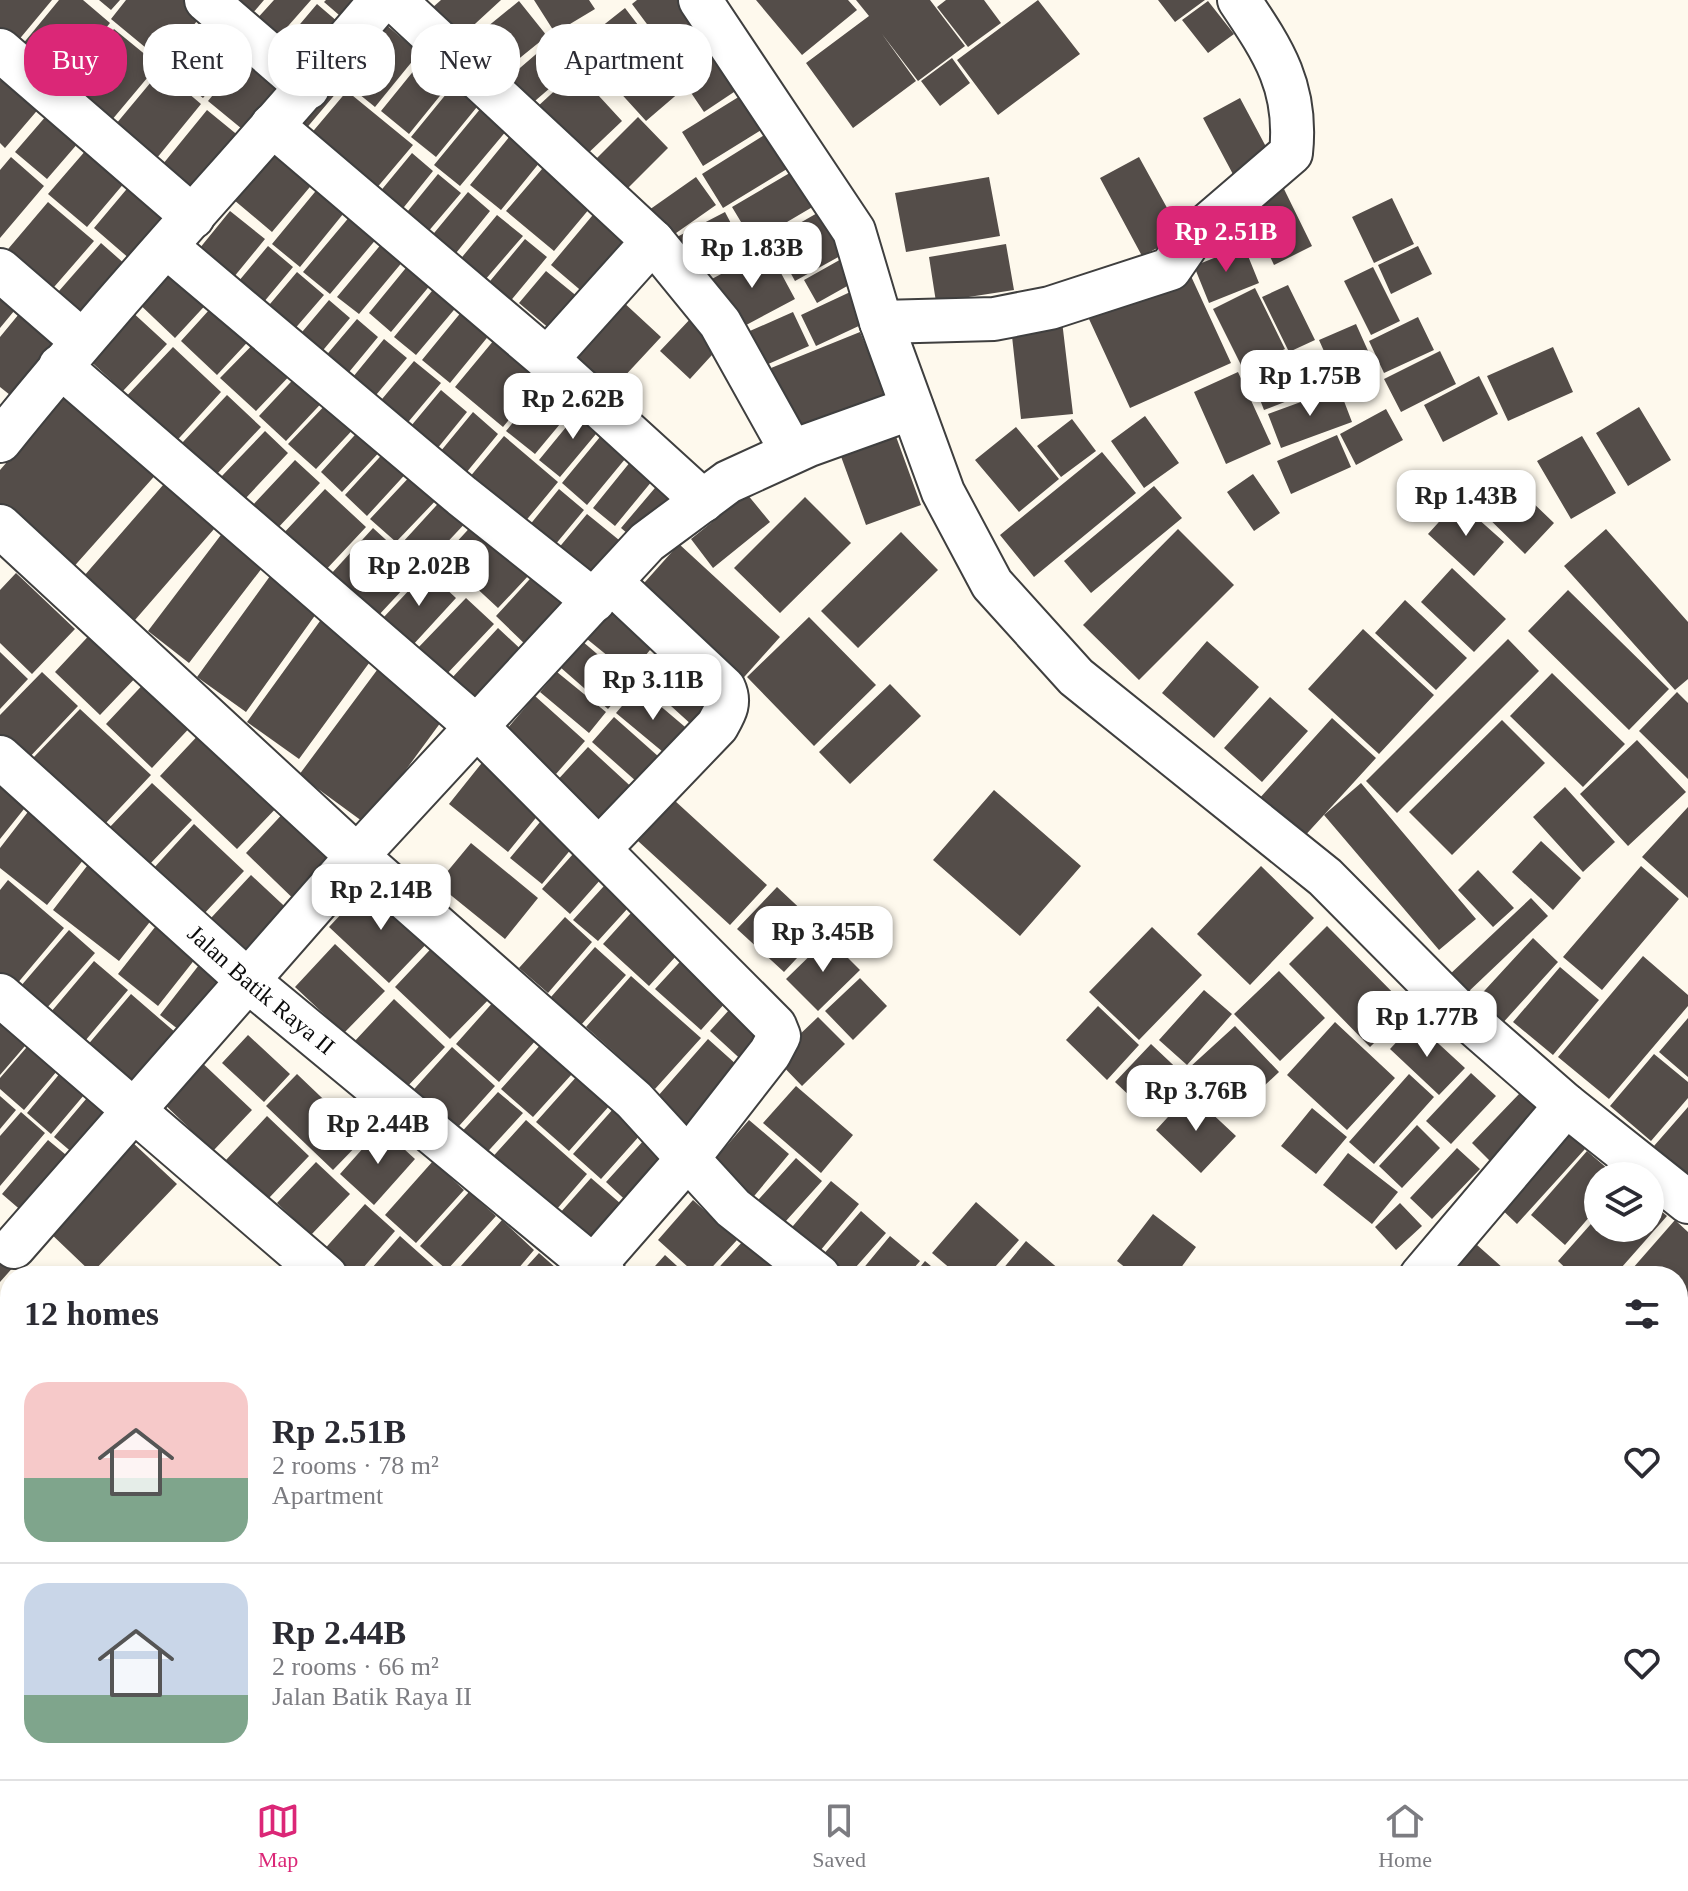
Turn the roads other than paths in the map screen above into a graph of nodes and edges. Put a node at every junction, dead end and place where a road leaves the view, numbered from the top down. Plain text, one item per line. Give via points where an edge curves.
1 (206, 0) edge
2 (381, 0) edge
3 (394, 0) edge
4 (700, 0) edge
5 (1239, 0) edge
6 (361, 24) edge
7 (0, 50) edge
8 (268, 53) edge
9 (300, 96) edge
10 (272, 125) junction
11 (180, 232) junction
12 (653, 241) junction
13 (0, 270) edge
14 (881, 322) junction
15 (70, 353) junction
16 (547, 359) junction
17 (912, 408) junction
18 (0, 441) edge
19 (792, 452) junction
20 (703, 501) junction
21 (0, 526) edge
22 (602, 592) junction
23 (477, 727) junction
24 (0, 757) edge
25 (600, 848) junction
26 (357, 856) junction
27 (247, 980) junction
28 (0, 995) edge
29 (1566, 1105) junction
30 (132, 1110) junction
31 (689, 1157) junction
32 (1688, 1202) edge
33 (12, 1252) edge
34 (314, 1266) edge
35 (586, 1266) edge
36 (600, 1266) edge
37 (806, 1266) edge
38 (1429, 1266) edge

1 - 8 street
2 - 6 street
3 - 12 street
4 - 14 street via 854,231
5 - 14 street via 1287,80 1294,123 1291,153 1190,240 1170,269 1050,308 994,319
7 - 11 street
9 - 10 street
10 - 11 street
10 - 16 street
11 - 15 street
11 - 22 street via 462,496
12 - 16 street
12 - 19 street via 720,323
13 - 15 street
14 - 17 street
15 - 18 street
15 - 23 street
16 - 20 street
17 - 19 street
17 - 29 street via 943,492 992,584 1076,677 1325,877 1456,1009
19 - 20 street via 728,482
20 - 22 street via 647,542
21 - 26 street
22 - 23 street
22 - 25 street via 724,688 728,697 717,726
23 - 25 street
23 - 26 street
24 - 27 street, Jalan Batik Raya II
25 - 31 street via 779,1036
26 - 27 street
26 - 31 street via 634,1100
27 - 30 street
27 - 35 street, Jalan Batik Raya II
28 - 30 street
29 - 32 street
29 - 38 street
30 - 33 street
30 - 34 street
31 - 36 street
31 - 37 street via 733,1208

